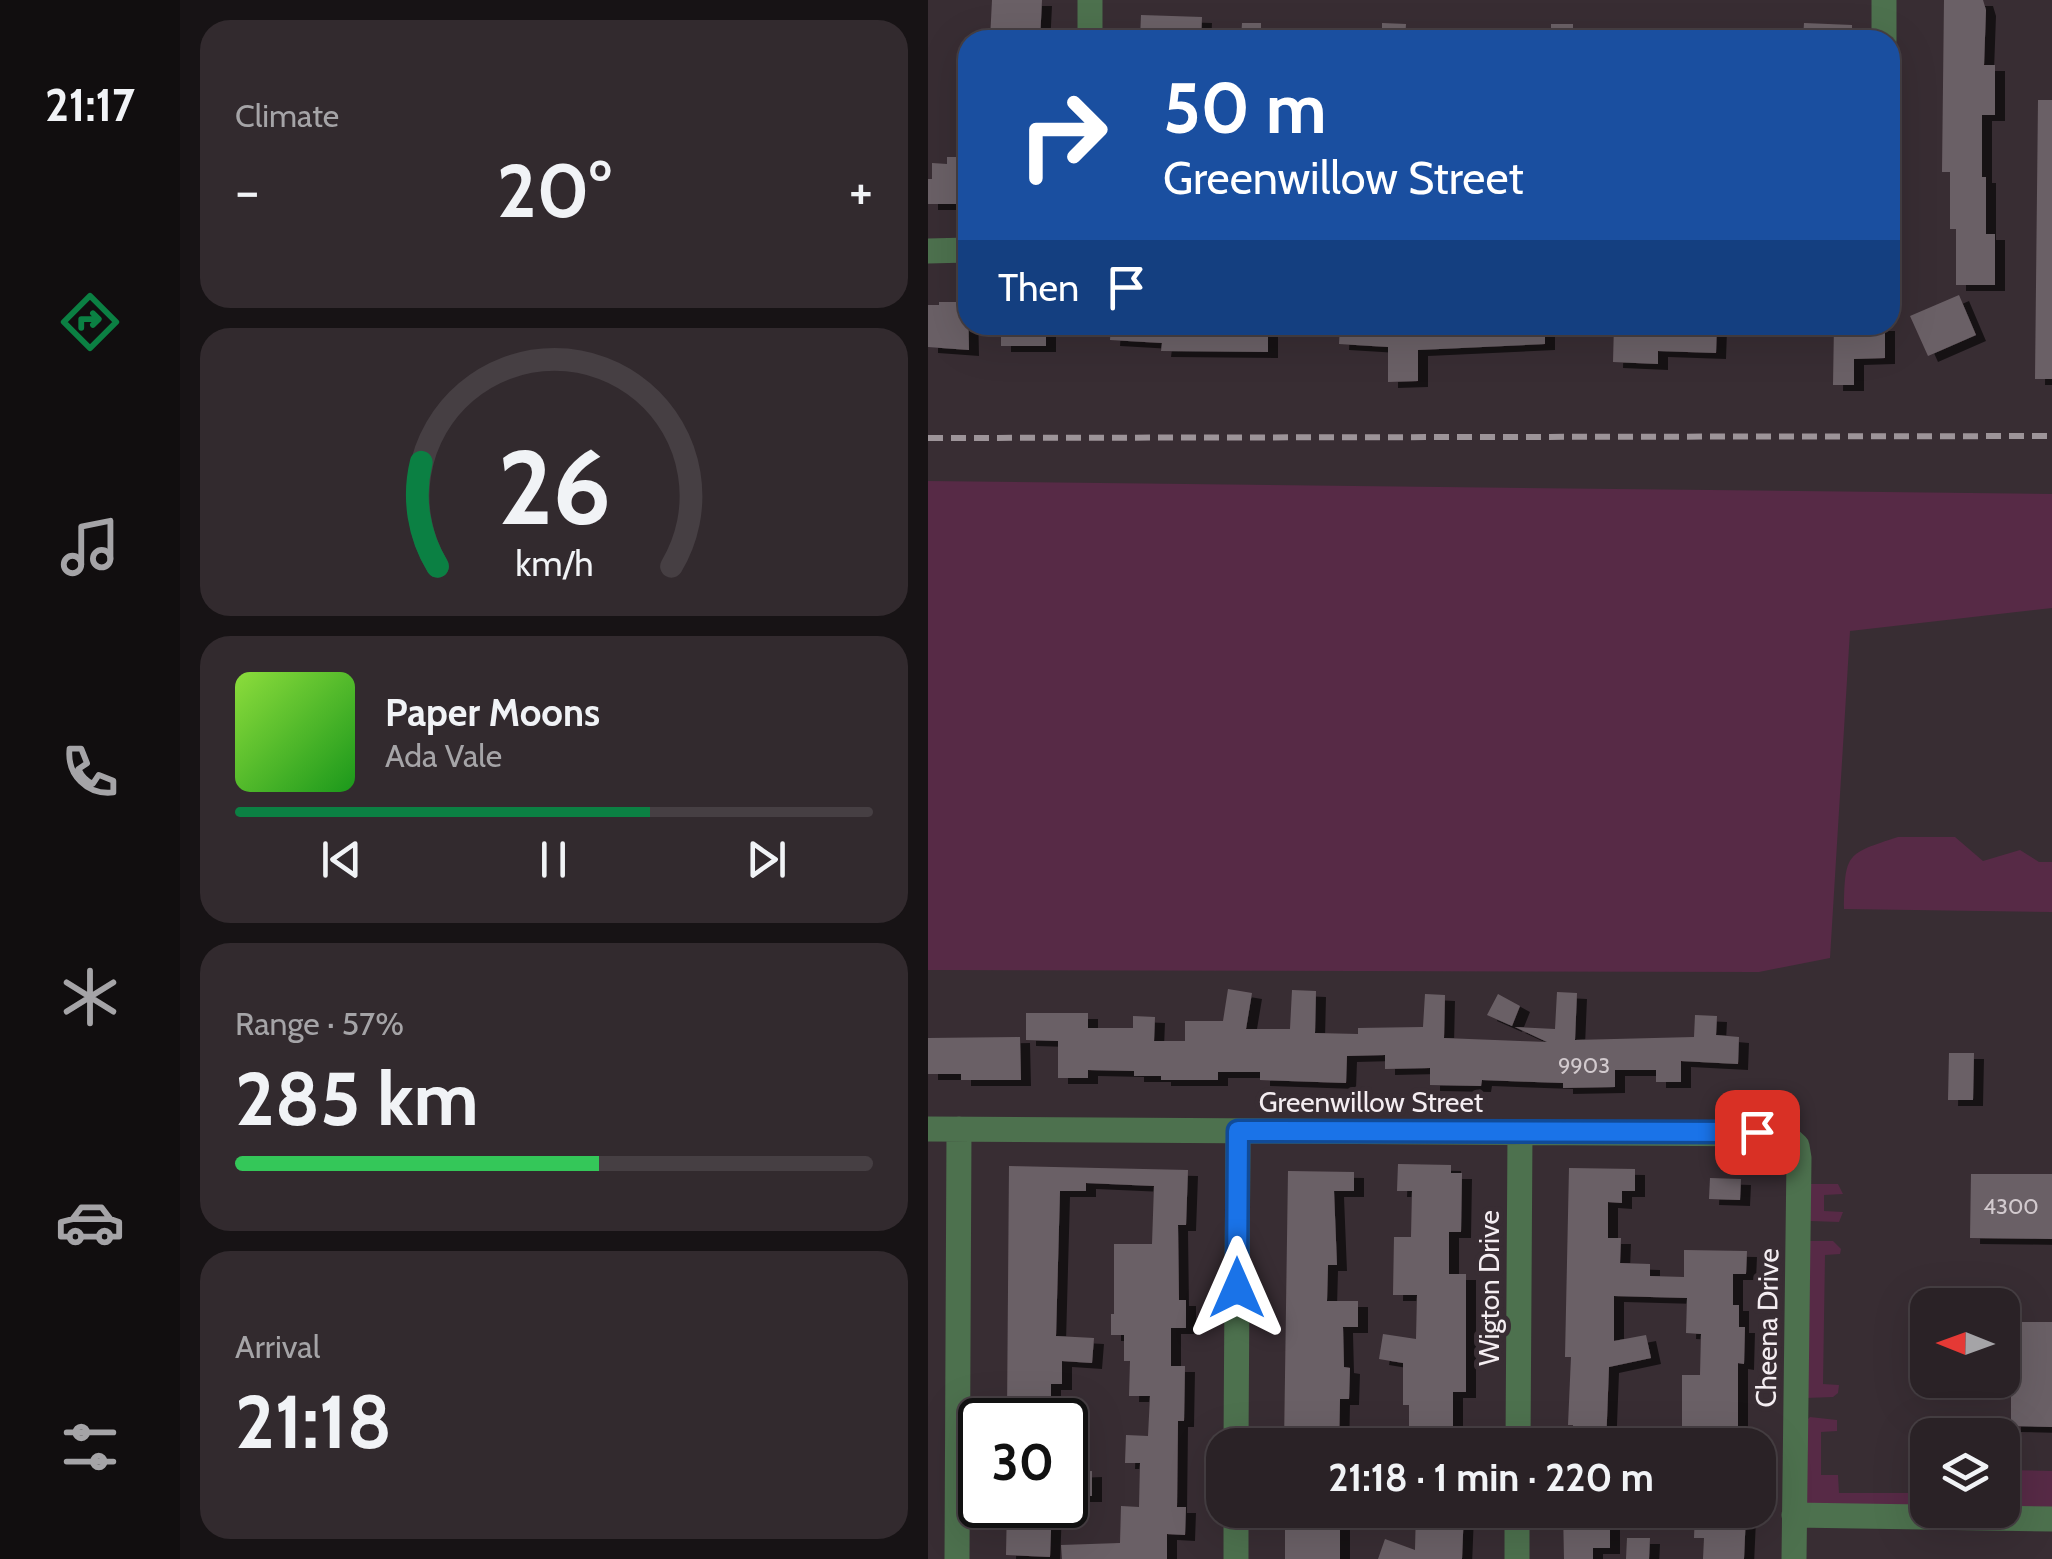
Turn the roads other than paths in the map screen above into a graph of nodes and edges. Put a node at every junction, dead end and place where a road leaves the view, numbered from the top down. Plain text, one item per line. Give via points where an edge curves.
1 (1090, 0) edge
2 (1884, 0) edge
3 (1090, 30) edge
4 (1884, 30) edge
5 (928, 250) edge
6 (958, 250) edge
7 (928, 1129) edge
8 (959, 1130) junction
9 (1238, 1131) junction
10 (1520, 1132) junction
11 (1799, 1158) joint
12 (1236, 1428) edge
13 (1518, 1428) edge
14 (1794, 1515) junction
15 (2052, 1519) edge
16 (1236, 1528) edge
17 (1517, 1528) edge
18 (956, 1559) edge
19 (1236, 1559) edge
20 (1517, 1559) edge
21 (1794, 1559) edge

1 - 3 street
2 - 4 street
5 - 6 street
7 - 8 street, Greenwillow Street
8 - 9 street, Greenwillow Street
8 - 18 street
9 - 10 street, Greenwillow Street
9 - 12 street
10 - 11 street, Greenwillow Street via 1774,1132 1790,1138
10 - 13 street, Wigton Drive
11 - 14 street, Cheena Drive
14 - 15 street
14 - 21 street, Cheena Drive
16 - 19 street
17 - 20 street

